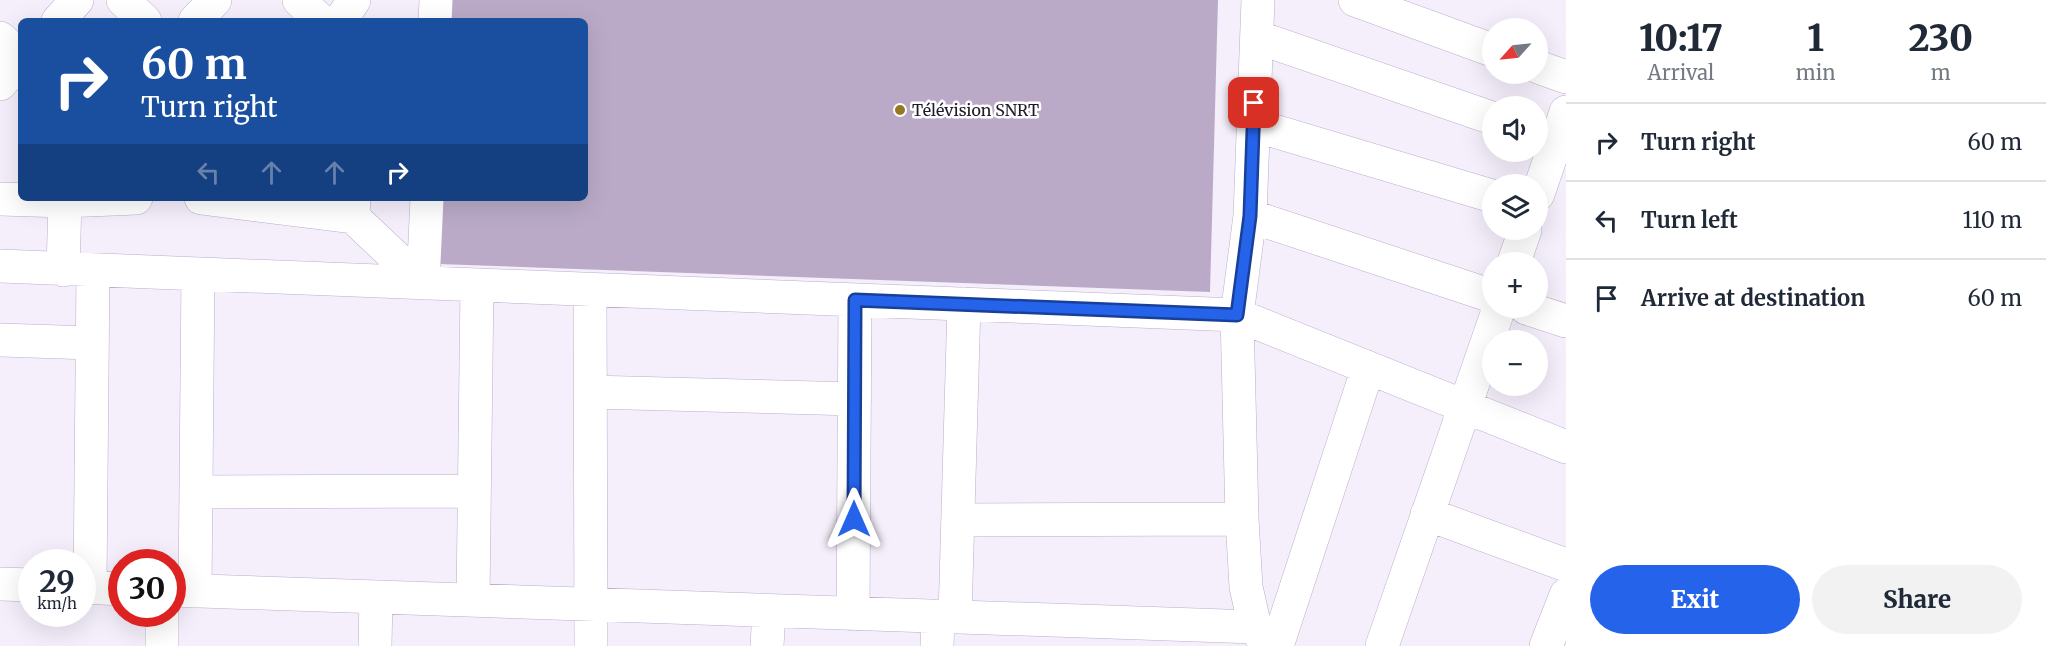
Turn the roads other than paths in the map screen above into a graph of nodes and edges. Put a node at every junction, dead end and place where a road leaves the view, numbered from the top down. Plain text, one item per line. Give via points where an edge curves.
1 (77, 0) edge
2 (123, 0) edge
3 (215, 0) edge
4 (299, 0) edge
5 (354, 0) edge
6 (363, 0) edge
7 (436, 0) edge
8 (1258, 0) edge
9 (1355, 0) edge
10 (61, 18) edge
11 (142, 18) edge
12 (198, 18) edge
13 (318, 18) edge
14 (342, 18) edge
15 (362, 18) edge
16 (435, 18) edge
17 (1257, 37) junction
18 (0, 38) edge
19 (1482, 46) edge
20 (18, 56) edge
21 (18, 63) edge
22 (1548, 71) edge
23 (1566, 77) edge
24 (0, 84) edge
25 (1482, 115) edge
26 (1254, 125) junction
27 (1556, 132) edge
28 (1544, 174) edge
29 (1482, 193) edge
30 (65, 201) edge
31 (274, 201) edge
32 (427, 201) edge
33 (347, 204) edge
34 (1250, 216) junction
35 (0, 266) edge
36 (78, 270) junction
37 (198, 274) junction
38 (423, 283) junction
39 (477, 285) junction
40 (590, 290) junction
41 (1482, 293) edge
42 (855, 300) junction
43 (964, 304) junction
44 (1237, 315) junction
45 (1548, 315) edge
46 (1495, 318) edge
47 (1566, 321) edge
48 (0, 340) edge
49 (92, 343) junction
50 (1368, 368) junction
51 (590, 392) junction
52 (855, 399) junction
53 (1465, 406) junction
54 (1566, 447) edge
55 (474, 491) junction
56 (196, 492) junction
57 (1427, 514) junction
58 (1242, 519) junction
59 (958, 520) junction
60 (1566, 565) edge
61 (186, 574) edge
62 (0, 584) edge
63 (18, 585) edge
64 (98, 588) edge
65 (186, 591) edge
66 (1566, 595) edge
67 (376, 597) junction
68 (473, 600) junction
69 (591, 605) junction
70 (769, 611) junction
71 (853, 614) junction
72 (943, 626) edge
73 (162, 627) edge
74 (1267, 640) edge
75 (162, 646) edge
76 (375, 646) edge
77 (591, 646) edge
78 (767, 646) edge
79 (1382, 646) edge
80 (1546, 646) edge

1 - 10 street
2 - 11 street
3 - 12 street
4 - 13 street
5 - 14 street
6 - 15 street
7 - 16 street
8 - 17 street
9 - 19 street
17 - 25 street
17 - 26 street
18 - 20 street
21 - 24 street
22 - 23 street
26 - 29 street
26 - 34 street
27 - 28 street
30 - 36 street
31 - 33 street
32 - 38 street
33 - 38 street
34 - 41 street
34 - 44 street
35 - 36 street
36 - 37 street
36 - 49 street
37 - 38 street
37 - 56 street
38 - 39 street
39 - 40 street
39 - 55 street
40 - 42 street
40 - 51 street
42 - 43 street
42 - 52 street
43 - 44 street
43 - 59 street
44 - 50 street
44 - 58 street
45 - 47 street
46 - 53 street
48 - 49 street
49 - 64 street
50 - 53 street
50 - 74 street
51 - 52 street
51 - 69 street
52 - 71 street
53 - 54 street
53 - 57 street
55 - 56 street
55 - 68 street
56 - 61 street
57 - 60 street
57 - 79 street
58 - 59 street
58 - 74 street via 1246,587
59 - 72 street
62 - 63 street
65 - 67 street
66 - 80 street
67 - 68 street
67 - 76 street
68 - 69 street
69 - 70 street
69 - 77 street
70 - 71 street
70 - 78 street
71 - 72 street
72 - 74 street
73 - 75 street

